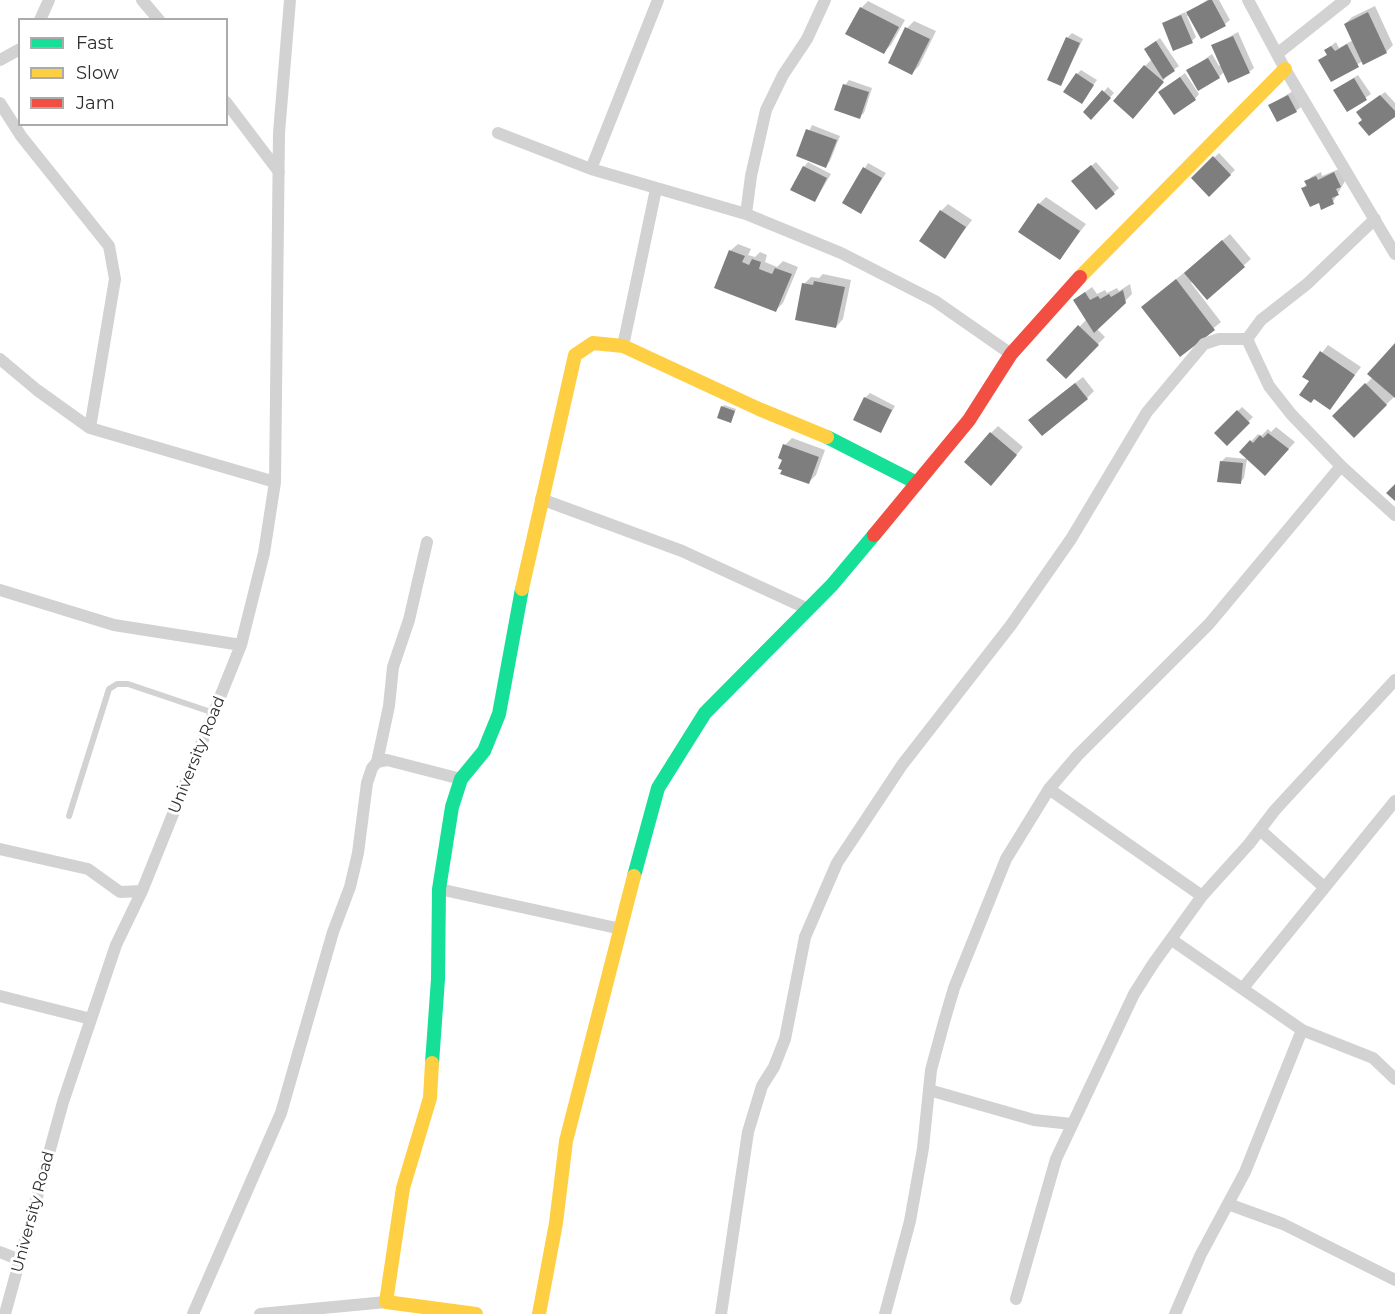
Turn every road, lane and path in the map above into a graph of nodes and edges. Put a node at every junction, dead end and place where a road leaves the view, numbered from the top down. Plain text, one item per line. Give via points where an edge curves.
1 (49, 0) edge
2 (142, 0) edge
3 (290, 0) edge
4 (658, 0) edge
5 (825, 0) edge
6 (1248, 0) edge
7 (1345, 0) edge
8 (41, 18) edge
9 (157, 18) edge
10 (18, 51) edge
11 (1277, 54) junction
12 (0, 60) edge
13 (1285, 69) junction
14 (0, 103) edge
15 (228, 105) edge
16 (498, 133) dead end
17 (591, 169) junction
18 (279, 172) junction
19 (656, 189) junction
20 (746, 214) junction
21 (1375, 219) junction
22 (1395, 254) edge
23 (1247, 339) junction
24 (623, 346) junction
25 (1011, 354) junction
26 (0, 358) edge
27 (90, 428) junction
28 (1341, 466) junction
29 (275, 482) junction
30 (917, 483) junction
31 (541, 499) junction
32 (1395, 515) edge
33 (426, 542) dead end
34 (0, 590) edge
35 (808, 609) junction
36 (241, 645) junction
37 (1395, 680) edge
38 (214, 713) junction
39 (377, 762) junction
40 (460, 779) junction
41 (1048, 789) junction
42 (1395, 801) edge
43 (69, 816) dead end
44 (1260, 830) junction
45 (0, 849) edge
46 (1324, 887) junction
47 (439, 889) junction
48 (142, 891) junction
49 (1202, 896) junction
50 (621, 929) junction
51 (1172, 940) junction
52 (1243, 988) junction
53 (0, 996) edge
54 (91, 1019) junction
55 (1302, 1030) junction
56 (1395, 1079) edge
57 (929, 1090) junction
58 (1072, 1124) junction
59 (1228, 1204) junction
60 (0, 1252) edge
61 (20, 1260) junction
62 (1395, 1280) edge
63 (1016, 1299) dead end
64 (380, 1306) edge
65 (5, 1314) edge
66 (193, 1314) edge
67 (260, 1314) edge
68 (476, 1314) edge
69 (539, 1314) edge
70 (721, 1314) edge
71 (885, 1314) edge
72 (1175, 1314) edge

1 - 8 street
2 - 9 street
3 - 18 street, University Road
4 - 17 street
5 - 20 street via 766,110
6 - 11 street
7 - 11 street
10 - 12 street
11 - 13 street
13 - 21 street
13 - 25 street via 1068,289
14 - 27 street via 28,145 109,246 115,279
15 - 18 street
16 - 17 street
17 - 19 street
18 - 29 street, University Road
19 - 20 street
19 - 24 street
20 - 25 street via 841,253 935,300
21 - 22 street
21 - 23 street via 1261,320
23 - 28 street via 1269,386
23 - 70 street via 1219,339 1204,345 1147,412 1071,539 1011,625 902,765 837,863 804,937 785,1039 762,1086 748,1132
24 - 30 street via 842,443
24 - 31 street via 593,343 575,355
25 - 30 street via 969,420
26 - 27 street
27 - 29 street
28 - 32 street
28 - 41 street via 1209,624
29 - 36 street, University Road via 264,553
30 - 35 street
31 - 35 street via 682,551
31 - 40 street via 499,714 484,751
33 - 39 street via 409,620 393,667
34 - 36 street via 114,625
35 - 50 street via 705,713 663,778
36 - 38 street, University Road
37 - 44 street
38 - 43 lane via 128,684 109,689
38 - 48 street, University Road
39 - 40 street via 387,760
39 - 66 street via 368,783 350,887 333,932 281,1113
40 - 47 street
41 - 49 street
41 - 57 street via 1006,859 954,988
42 - 46 street
44 - 46 street
44 - 49 street
45 - 48 street via 88,869 120,892
46 - 52 street
47 - 50 street
47 - 64 street via 430,1098 403,1188
48 - 54 street, University Road via 116,945
49 - 51 street
50 - 69 street via 566,1141
51 - 52 street
51 - 58 street via 1134,994
52 - 55 street
53 - 54 street
54 - 61 street, University Road via 63,1102
55 - 56 street via 1373,1058
55 - 59 street via 1245,1172
57 - 58 street via 1034,1120
57 - 71 street via 910,1221
58 - 63 street via 1056,1159
59 - 62 street via 1283,1224
59 - 72 street
60 - 61 street
61 - 65 street, University Road
64 - 67 street
64 - 68 street

